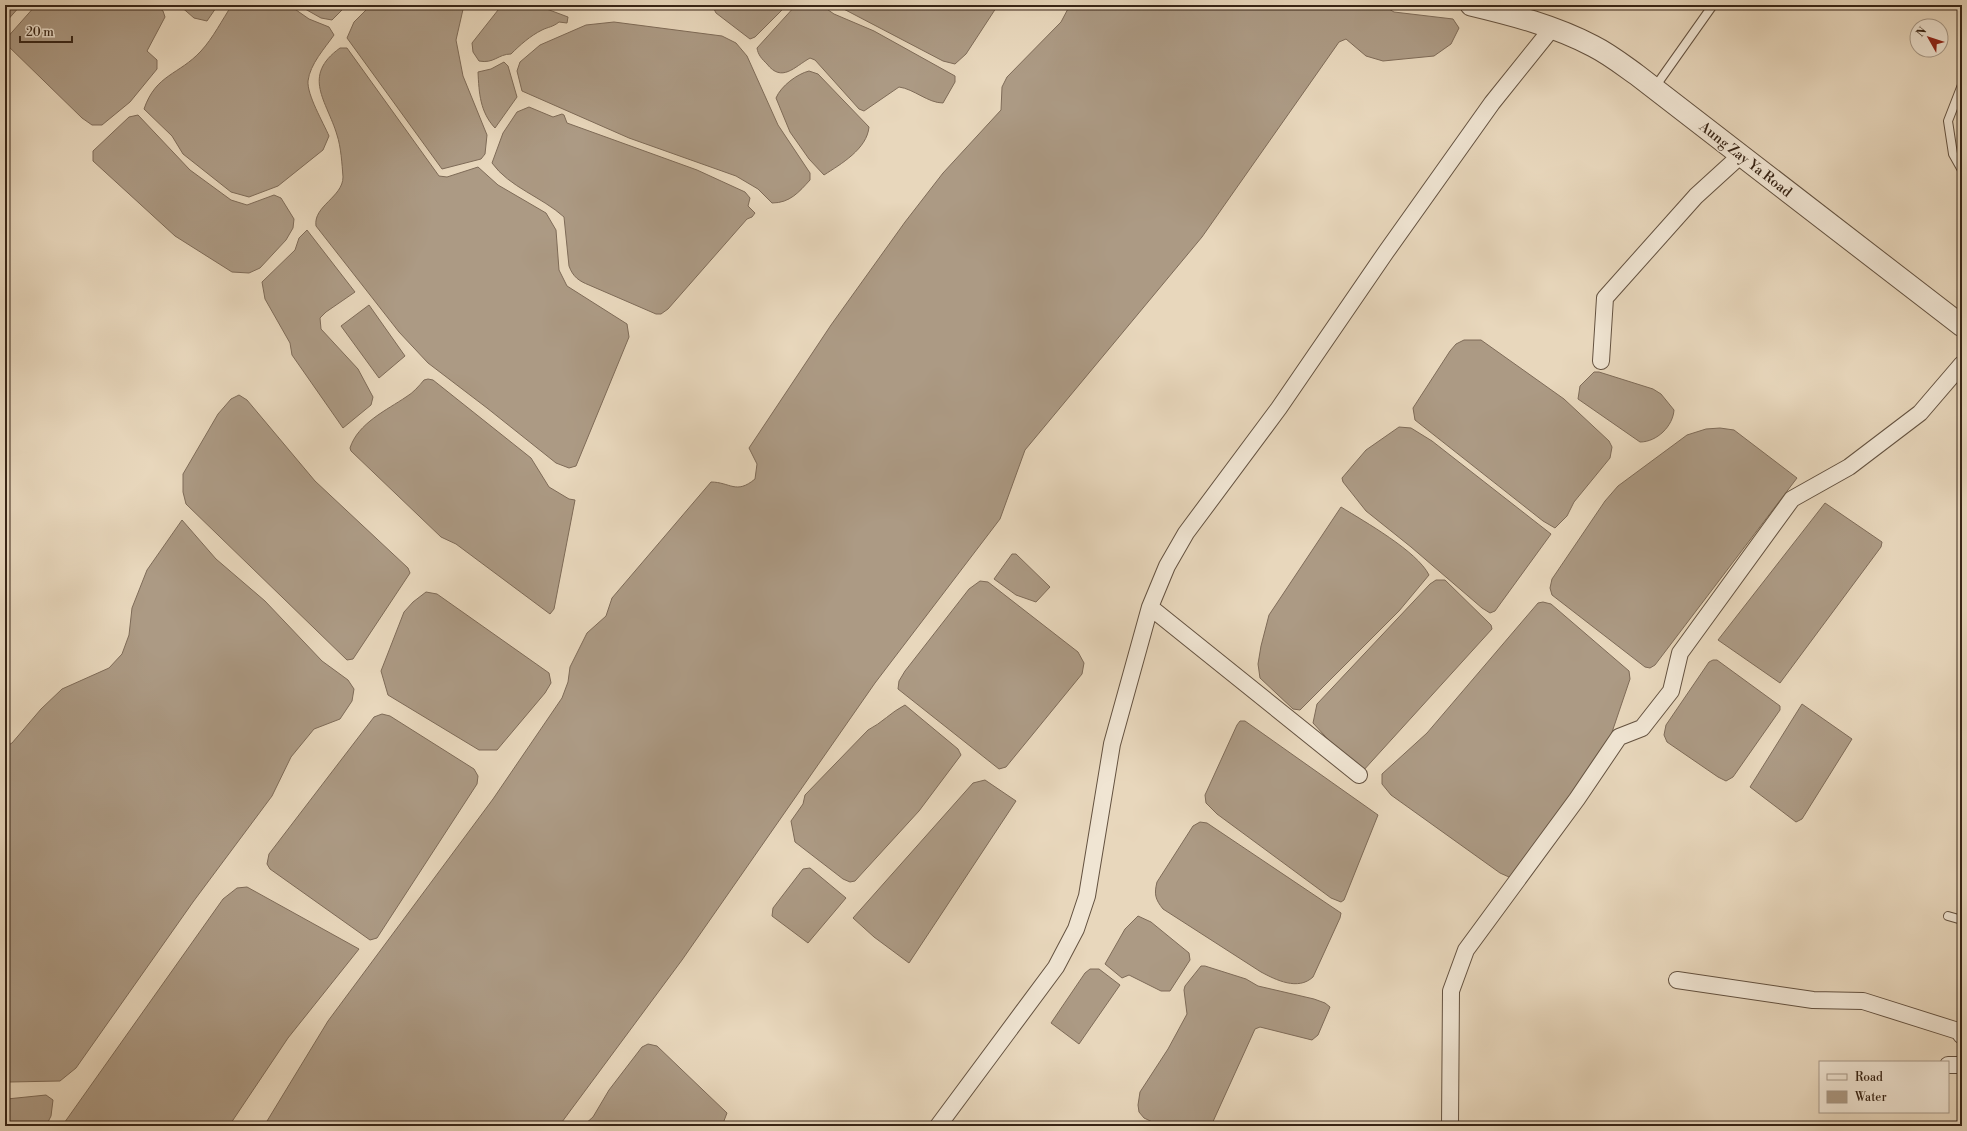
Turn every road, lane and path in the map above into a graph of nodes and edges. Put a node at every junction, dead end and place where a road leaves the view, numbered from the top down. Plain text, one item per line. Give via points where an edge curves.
1 (1471, 5) edge
2 (1713, 5) edge
3 (1512, 11) edge
4 (1553, 27) junction
5 (1962, 85) edge
6 (1654, 88) junction
7 (1741, 155) junction
8 (1962, 170) edge
9 (1962, 326) edge
10 (1601, 361) dead end
11 (1962, 364) edge
12 (1150, 607) junction
13 (1359, 775) dead end
14 (1948, 916) dead end
15 (1962, 920) edge
16 (1677, 980) dead end
17 (1962, 1036) edge
18 (1949, 1065) edge
19 (1962, 1065) edge
20 (938, 1126) edge
21 (1450, 1126) edge

1 - 3 street, Aung Zay Ya Road
2 - 6 lane
3 - 4 street, Aung Zay Ya Road
4 - 6 street, Aung Zay Ya Road via 1594,47
4 - 12 street via 1492,103 1279,408 1186,533 1167,566
5 - 8 lane via 1948,121 1953,154
6 - 7 street, Aung Zay Ya Road
7 - 9 street, Aung Zay Ya Road
7 - 10 street via 1696,196 1605,298
11 - 21 street via 1920,413 1848,467 1792,499 1680,653 1671,691 1642,728 1619,737 1577,799 1466,950 1451,991
12 - 13 street
12 - 20 street via 1112,744 1087,896 1076,929 1056,967
14 - 15 lane
16 - 17 street via 1813,1000 1863,1001 1958,1031
18 - 19 street

